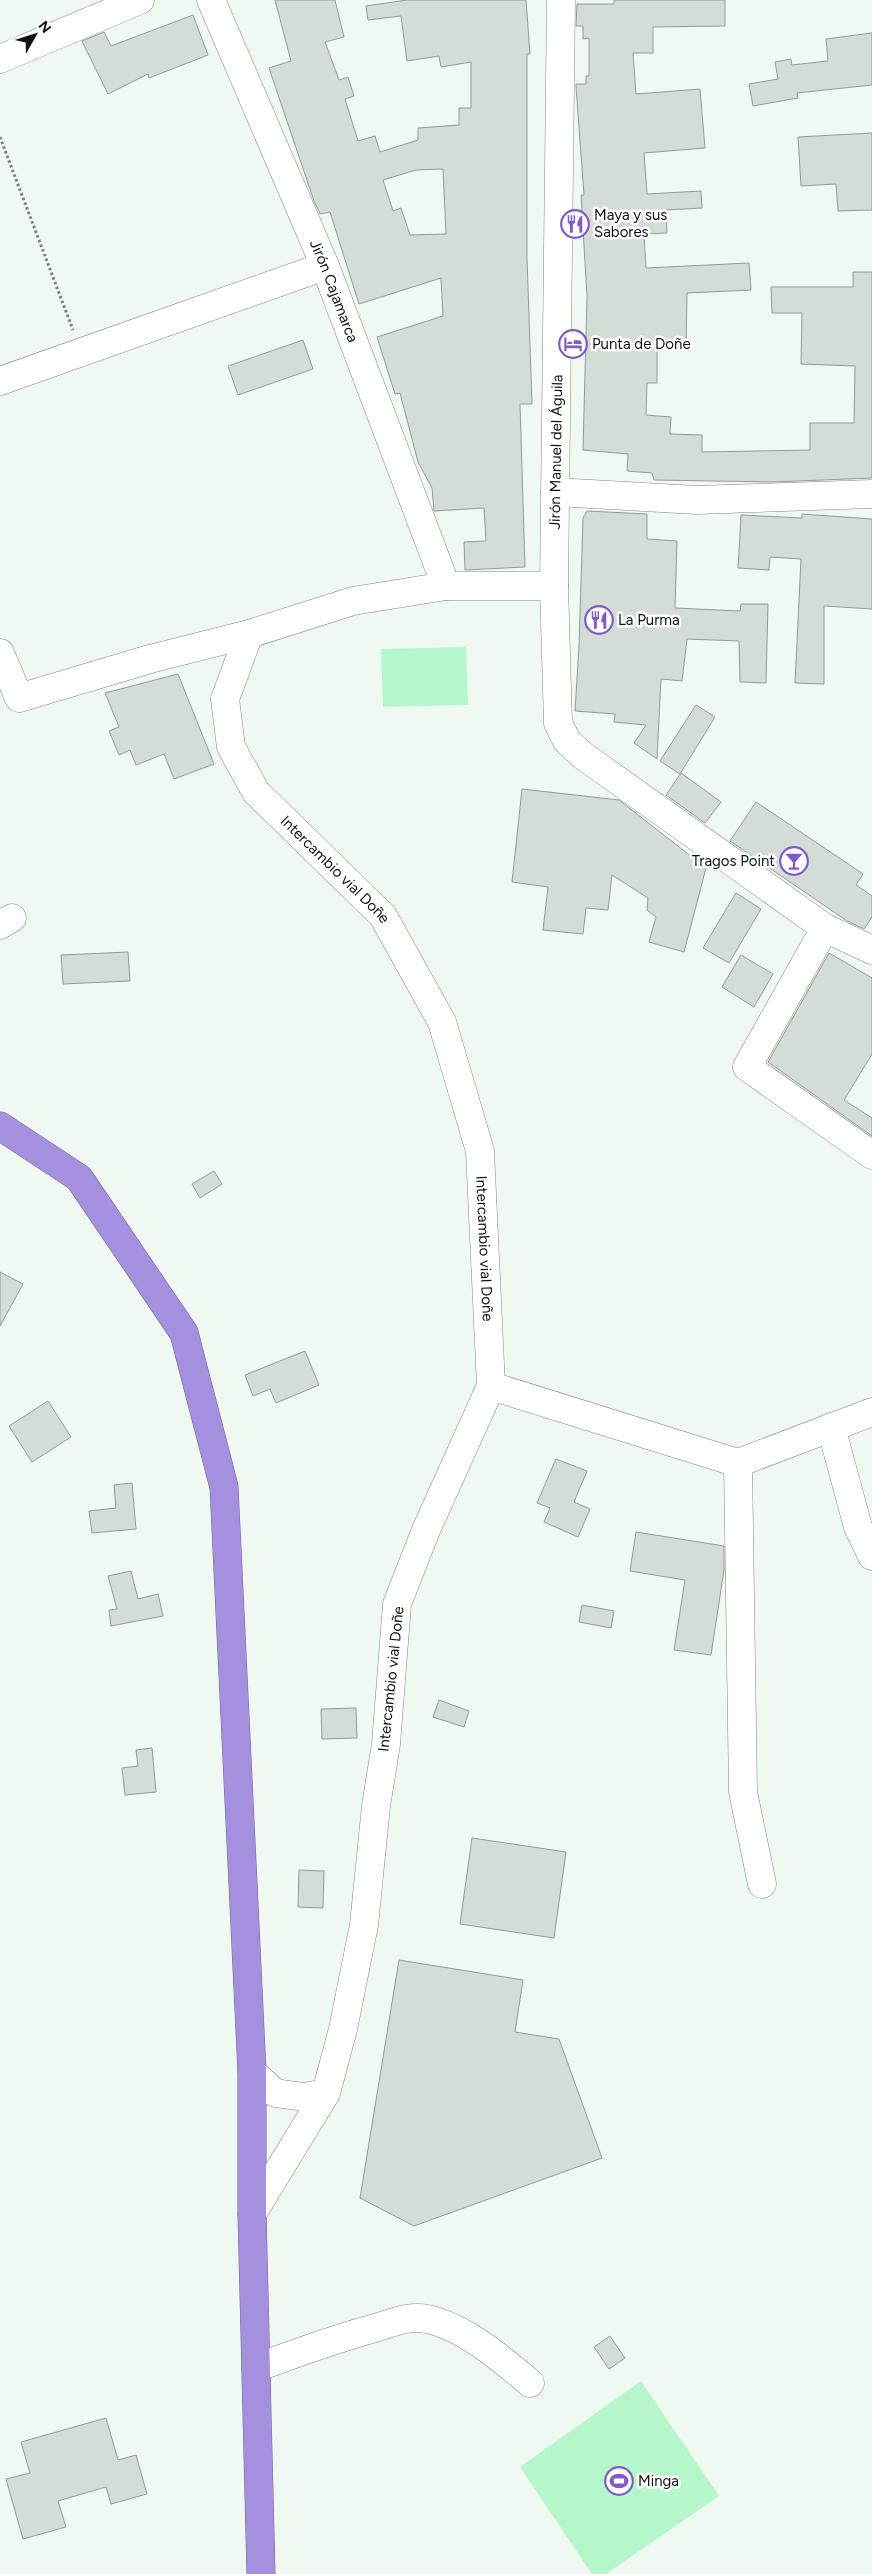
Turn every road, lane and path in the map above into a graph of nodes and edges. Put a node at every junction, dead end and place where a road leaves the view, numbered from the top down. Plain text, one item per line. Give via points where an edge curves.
1 (140, 0) edge
2 (211, 0) edge
3 (561, 0) edge
4 (0, 59) edge
5 (0, 136) edge
6 (326, 266) junction
7 (82, 352) junction
8 (0, 381) edge
9 (555, 492) junction
10 (872, 494) edge
11 (446, 586) junction
12 (554, 586) junction
13 (249, 634) junction
14 (0, 653) edge
15 (826, 928) junction
16 (872, 950) edge
17 (0, 1126) edge
18 (872, 1155) edge
19 (491, 1386) junction
20 (872, 1412) edge
21 (831, 1427) junction
22 (738, 1463) junction
23 (872, 1556) edge
24 (762, 1884) dead end
25 (252, 2072) junction
26 (326, 2093) junction
27 (252, 2214) junction
28 (256, 2368) junction
29 (530, 2383) dead end
30 (261, 2574) edge

1 - 4 street
2 - 6 street, Jirón Cajamarca
3 - 9 street, Jirón Manuel del Águila
5 - 7 path
6 - 7 street
6 - 11 street, Jirón Cajamarca
7 - 8 street
9 - 10 street via 697,500
9 - 12 street, Jirón Manuel del Águila
11 - 12 street
11 - 13 street via 353,600
12 - 15 street, Jirón Manuel del Águila via 558,723 567,741
13 - 14 street via 19,698
13 - 19 street, Intercambio vial Doñe via 224,699 231,747 256,792 383,916 442,1022 480,1151
15 - 16 street
15 - 18 street via 747,1067
17 - 25 highway via 79,1178 184,1333 224,1487
19 - 22 street
19 - 26 street, Intercambio vial Doñe via 426,1530 397,1604 386,1744 364,1925
20 - 21 street
21 - 22 street
21 - 23 street via 858,1527
22 - 24 street via 743,1792
25 - 26 street via 275,2093 304,2097
25 - 27 highway
26 - 27 street, Intercambio vial Doñe
27 - 28 highway
28 - 29 street via 343,2336 405,2319 426,2318 473,2340
28 - 30 highway

